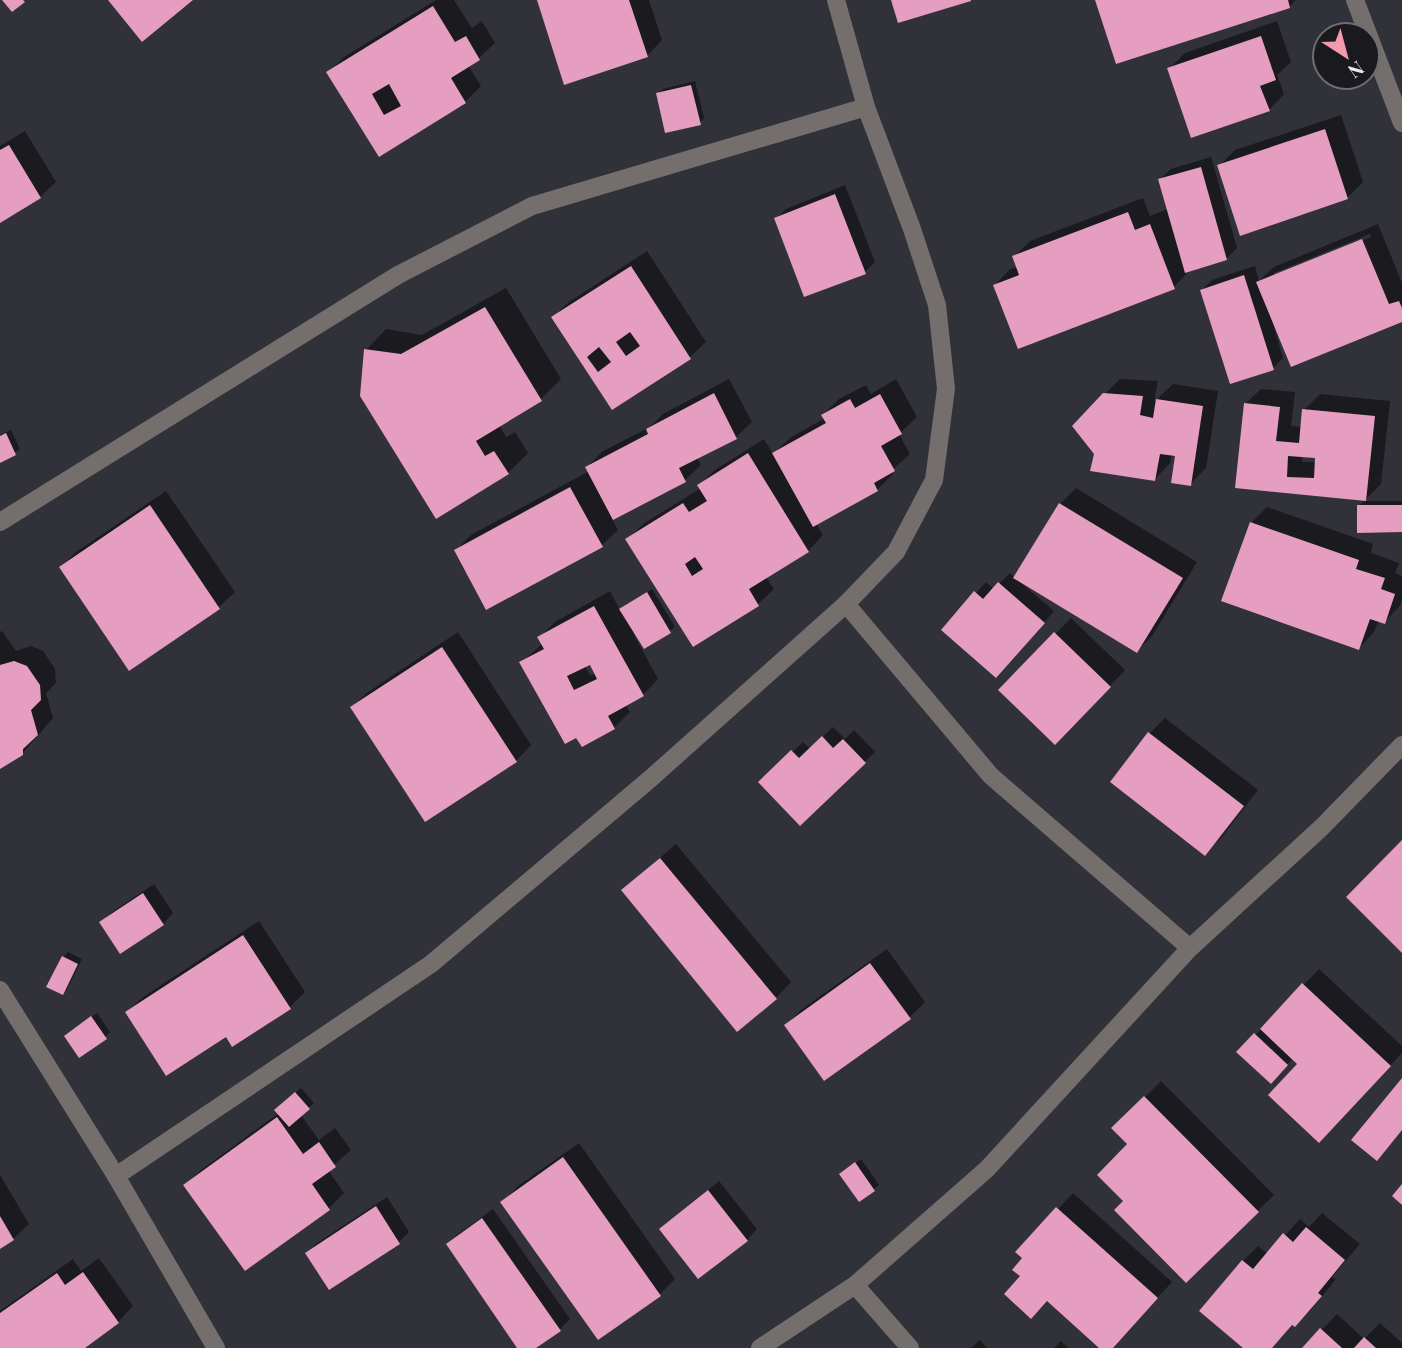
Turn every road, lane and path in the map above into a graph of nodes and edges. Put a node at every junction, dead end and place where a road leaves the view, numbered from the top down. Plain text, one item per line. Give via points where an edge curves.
1 (836, 0) edge
2 (1355, 0) edge
3 (866, 107) junction
4 (1402, 123) edge
5 (0, 522) edge
6 (846, 604) junction
7 (1402, 745) edge
8 (1189, 948) junction
9 (0, 990) edge
10 (116, 1177) junction
11 (855, 1285) junction
12 (216, 1348) edge
13 (760, 1348) edge
14 (910, 1348) edge

1 - 3 street
2 - 4 street
3 - 5 street via 532,206 398,275
3 - 6 street via 937,305 946,389 934,480 896,552
6 - 8 street via 991,776
6 - 10 street via 650,779 431,964
7 - 8 street via 1322,827
8 - 11 street via 987,1168
9 - 10 street
10 - 12 street
11 - 13 street
11 - 14 street

